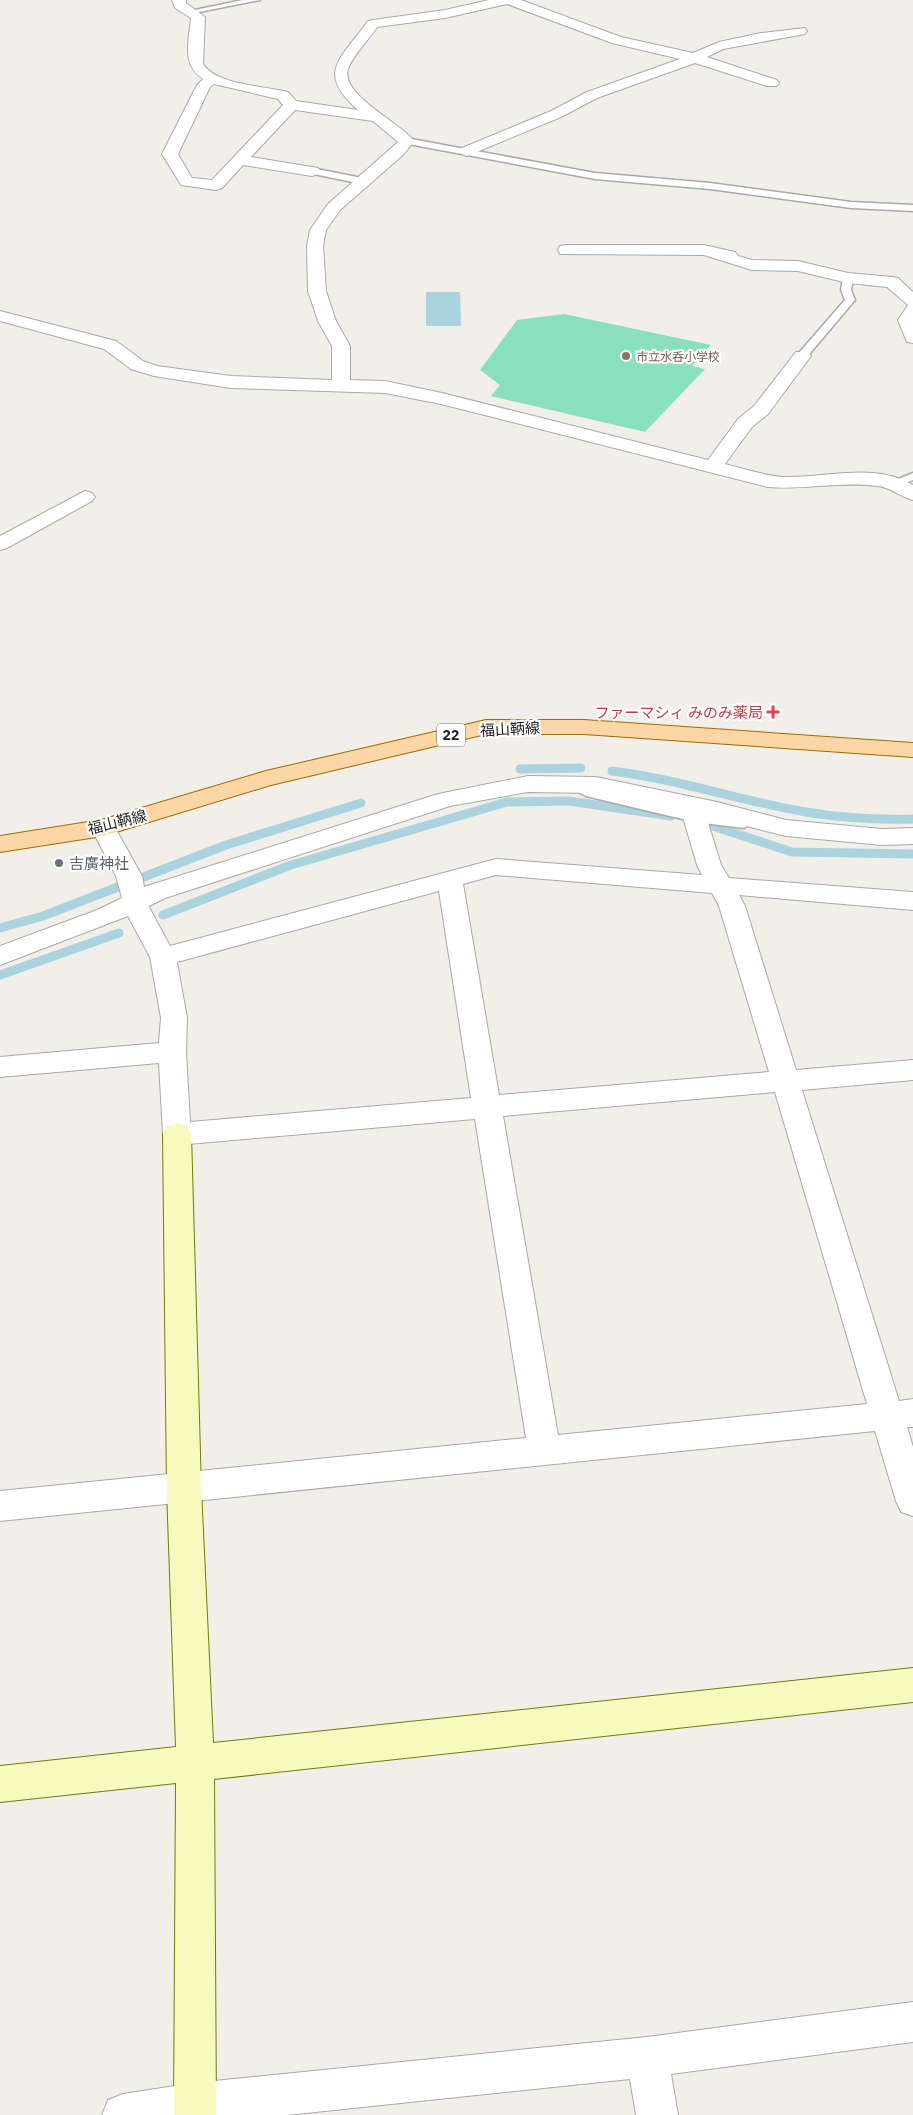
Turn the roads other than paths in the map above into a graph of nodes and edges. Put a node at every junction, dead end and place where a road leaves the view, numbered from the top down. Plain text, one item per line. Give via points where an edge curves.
1 (179, 0) edge
2 (256, 0) edge
3 (508, 0) edge
4 (189, 12) junction
5 (800, 31) dead end
6 (695, 58) junction
7 (212, 79) junction
8 (772, 82) dead end
9 (291, 105) junction
10 (375, 117) junction
11 (406, 141) junction
12 (467, 151) junction
13 (239, 160) junction
14 (312, 171) joint
15 (362, 181) junction
16 (913, 208) edge
17 (566, 250) dead end
18 (848, 278) junction
19 (913, 301) edge
20 (913, 309) edge
21 (0, 316) edge
22 (913, 338) edge
23 (802, 356) joint
24 (340, 384) junction
25 (713, 467) junction
26 (913, 476) edge
27 (895, 484) junction
28 (913, 494) edge
29 (84, 498) dead end
30 (0, 544) edge
31 (913, 750) edge
32 (575, 785) junction
33 (695, 817) junction
34 (103, 828) junction
35 (786, 828) junction
36 (913, 836) edge
37 (0, 844) edge
38 (449, 878) junction
39 (720, 886) junction
40 (132, 888) junction
41 (913, 902) edge
42 (0, 956) edge
43 (163, 957) junction
44 (172, 1052) junction
45 (0, 1067) edge
46 (913, 1070) edge
47 (784, 1081) junction
48 (487, 1107) junction
49 (177, 1134) junction
50 (900, 1415) edge
51 (544, 1452) junction
52 (184, 1489) junction
53 (913, 1501) edge
54 (0, 1506) edge
55 (913, 1685) edge
56 (195, 1763) junction
57 (0, 1784) edge
58 (913, 2022) edge
59 (647, 2057) junction
60 (194, 2110) edge
61 (122, 2115) edge
62 (657, 2115) edge

1 - 4 street
2 - 4 lane
3 - 6 street via 616,40
3 - 10 street via 445,14 373,24 341,69 340,76 342,83
4 - 7 street via 198,17 196,64 204,76
5 - 6 street via 719,46
6 - 8 street
6 - 12 street via 592,96
7 - 9 street via 284,95
7 - 13 street via 204,85 170,154 187,182 216,185
9 - 10 street
9 - 13 street
10 - 11 street via 398,131
11 - 12 lane
11 - 15 street
12 - 16 lane via 595,176 710,186 851,205
13 - 14 street
14 - 15 lane
15 - 24 street via 334,207 318,230 315,246 317,291 327,321 341,346
17 - 18 street via 704,250 752,265 798,266
18 - 19 street via 892,282
18 - 23 lane via 846,290 850,300
20 - 22 street via 907,320
21 - 24 street via 110,344 137,366 177,376 231,382
23 - 25 street
24 - 25 street via 385,387 442,399
25 - 27 street via 783,484 871,480
26 - 27 lane
27 - 28 street
29 - 30 street
31 - 34 main road, 福山鞆線 / 22 via 584,727 486,727 266,779
32 - 33 lane via 591,793
32 - 35 street via 596,785 718,810
32 - 40 street via 528,784 446,799 156,892
33 - 35 lane
33 - 39 street via 709,866
34 - 37 main road, 福山鞆線 / 22
34 - 40 street
35 - 36 street via 882,837
38 - 39 street via 496,867
38 - 43 street
38 - 48 street
39 - 41 street
39 - 47 street via 732,906
40 - 42 street via 106,916
40 - 43 street
43 - 44 street via 174,1018
44 - 45 street
44 - 49 street
46 - 47 street
47 - 48 street
47 - 50 street
48 - 49 street
48 - 51 street
49 - 52 street
50 - 51 street
50 - 53 street
51 - 52 street
52 - 54 street
52 - 56 street
55 - 56 street
56 - 57 street
56 - 60 street
58 - 59 street
59 - 60 street
59 - 62 street
60 - 61 street

